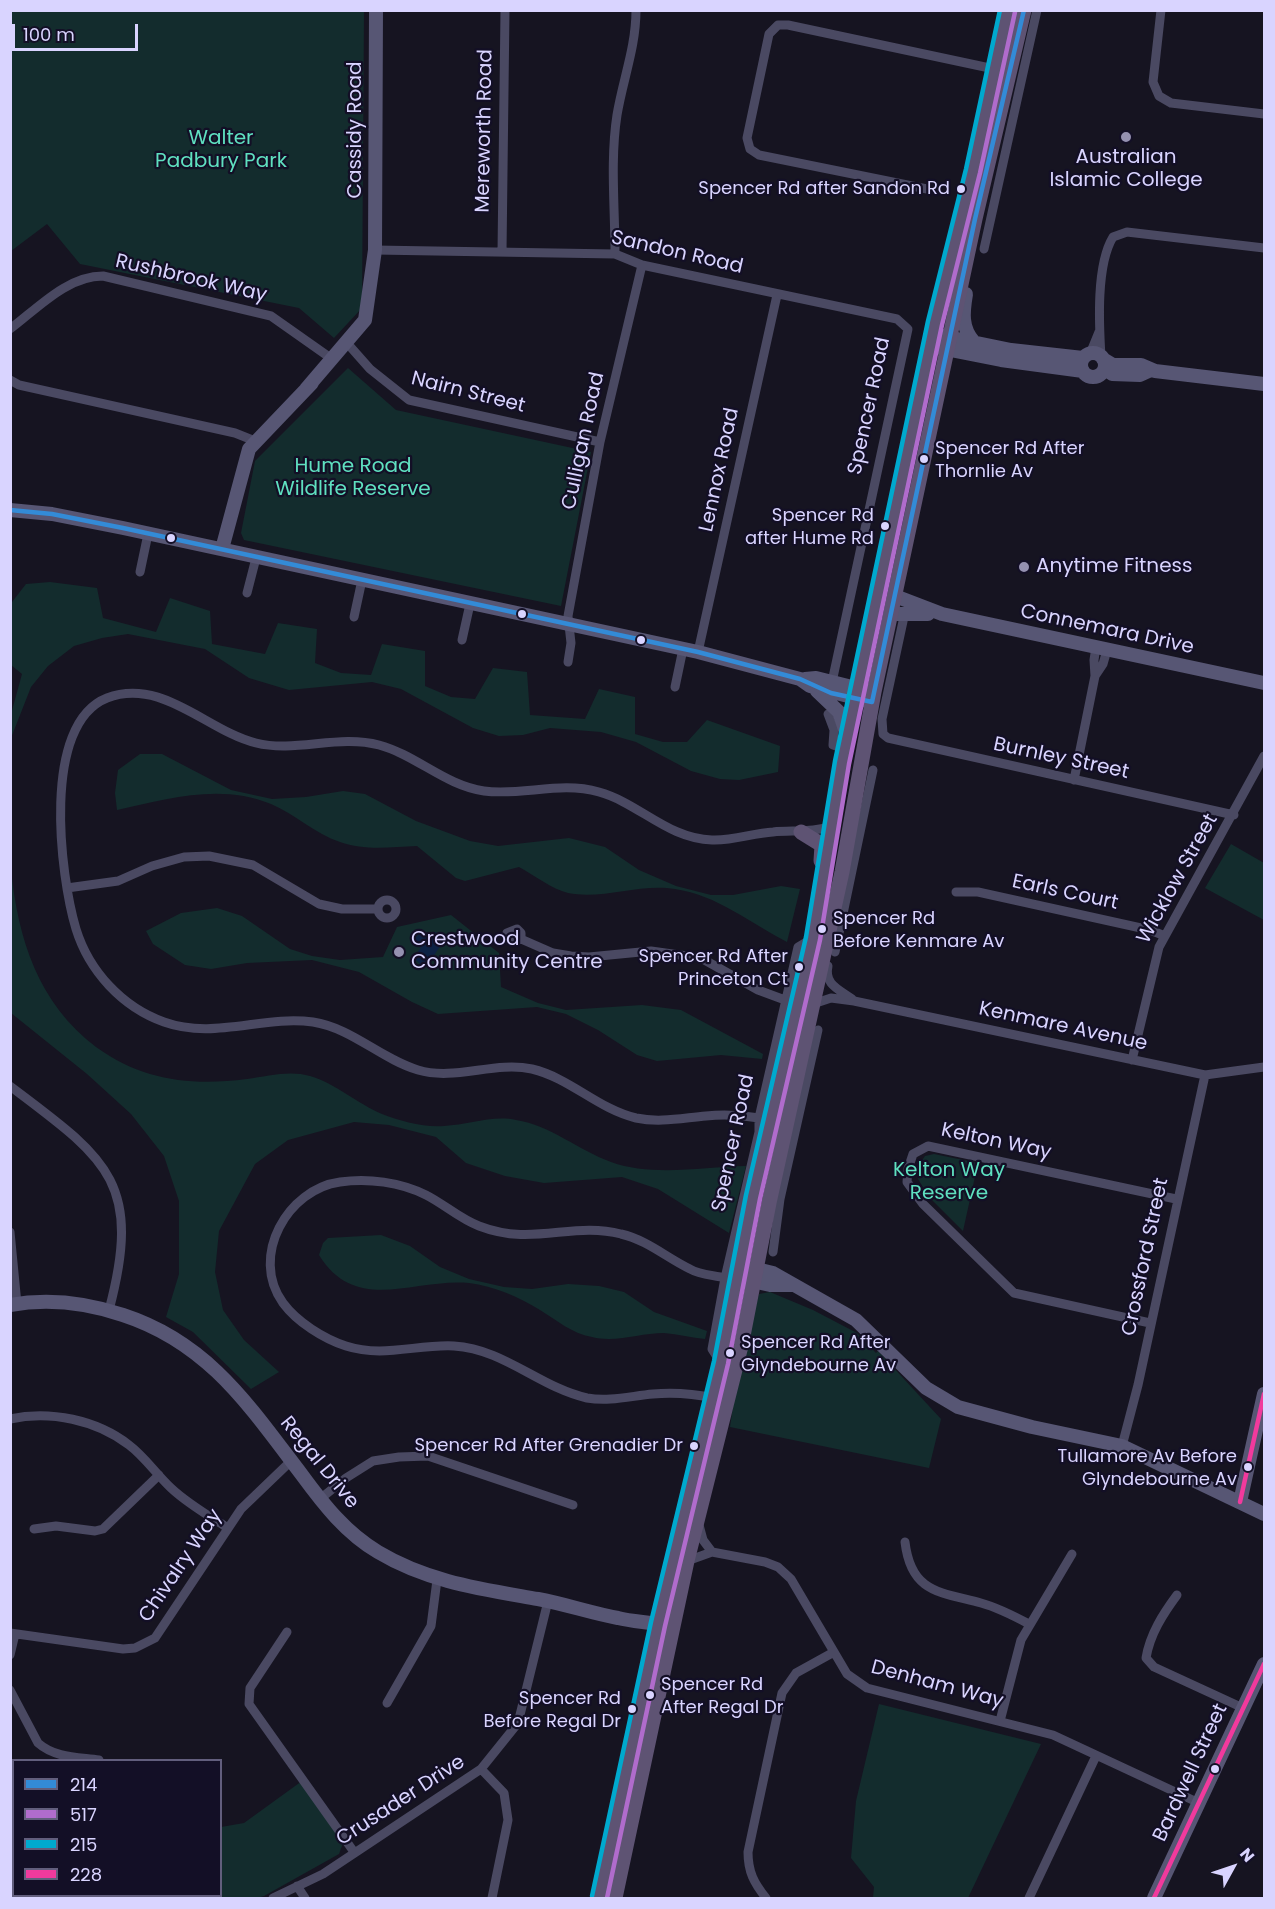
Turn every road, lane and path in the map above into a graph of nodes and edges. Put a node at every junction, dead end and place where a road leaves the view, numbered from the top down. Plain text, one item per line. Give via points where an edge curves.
1 (376, 10) edge
2 (505, 10) edge
3 (636, 10) edge
4 (1008, 10) edge
5 (1024, 10) edge
6 (1037, 10) edge
7 (1161, 10) edge
8 (994, 69) junction
9 (1010, 72) junction
10 (1264, 114) edge
11 (927, 189) dead end
12 (1264, 248) edge
13 (984, 249) dead end
14 (375, 250) junction
15 (502, 252) junction
16 (615, 254) junction
17 (642, 265) junction
18 (963, 278) junction
19 (777, 295) junction
20 (897, 319) joint
21 (10, 329) edge
22 (932, 340) junction
23 (974, 342) junction
24 (950, 344) junction
25 (349, 345) junction
26 (332, 358) junction
27 (1041, 359) junction
28 (1092, 360) junction
29 (1151, 370) junction
30 (10, 381) edge
31 (1264, 384) edge
32 (306, 389) junction
33 (255, 441) junction
34 (600, 442) junction
35 (920, 478) junction
36 (15, 510) edge
37 (148, 534) junction
38 (225, 550) junction
39 (256, 558) junction
40 (140, 572) dead end
41 (883, 574) junction
42 (362, 580) junction
43 (247, 593) dead end
44 (895, 596) junction
45 (470, 604) junction
46 (898, 613) junction
47 (942, 614) junction
48 (354, 617) dead end
49 (569, 626) junction
50 (462, 640) dead end
51 (1102, 648) junction
52 (683, 649) junction
53 (698, 652) junction
54 (568, 662) dead end
55 (805, 682) junction
56 (832, 682) junction
57 (1264, 683) edge
58 (675, 687) dead end
59 (857, 694) junction
60 (873, 697) junction
61 (828, 714) dead end
62 (883, 734) junction
63 (865, 742) junction
64 (847, 743) junction
65 (1264, 756) edge
66 (873, 770) dead end
67 (1074, 780) junction
68 (1234, 815) junction
69 (801, 832) junction
70 (828, 835) junction
71 (68, 888) junction
72 (956, 892) dead end
73 (842, 898) junction
74 (377, 909) dead end
75 (1164, 936) junction
76 (521, 939) dead end
77 (820, 939) junction
78 (835, 952) dead end
79 (791, 1000) junction
80 (854, 1000) junction
81 (813, 1004) junction
82 (818, 1030) dead end
83 (802, 1052) junction
84 (1264, 1056) edge
85 (1132, 1059) junction
86 (811, 1066) junction
87 (1263, 1067) edge
88 (1204, 1076) junction
89 (10, 1086) edge
90 (759, 1118) junction
91 (1176, 1199) junction
92 (775, 1201) junction
93 (10, 1232) edge
94 (773, 1252) dead end
95 (734, 1273) junction
96 (755, 1275) junction
97 (14, 1304) edge
98 (109, 1310) junction
99 (1150, 1323) junction
100 (1264, 1394) edge
101 (712, 1397) junction
102 (728, 1401) junction
103 (10, 1419) edge
104 (1122, 1446) junction
105 (713, 1457) junction
106 (291, 1461) junction
107 (159, 1475) junction
108 (320, 1499) junction
109 (1240, 1502) junction
110 (573, 1505) dead end
111 (1264, 1514) edge
112 (697, 1519) junction
113 (228, 1528) junction
114 (34, 1529) dead end
115 (679, 1533) junction
116 (905, 1542) dead end
117 (712, 1552) junction
118 (1072, 1554) dead end
119 (687, 1562) junction
120 (436, 1580) junction
121 (1177, 1594) dead end
122 (548, 1601) junction
123 (1029, 1624) junction
124 (665, 1630) junction
125 (287, 1632) dead end
126 (13, 1633) edge
127 (834, 1652) junction
128 (10, 1655) edge
129 (1264, 1664) edge
130 (664, 1668) junction
131 (10, 1690) edge
132 (387, 1703) dead end
133 (640, 1706) junction
134 (1244, 1708) junction
135 (1000, 1721) junction
136 (1096, 1756) junction
137 (86, 1759) edge
138 (481, 1769) junction
139 (1198, 1803) junction
140 (354, 1852) junction
141 (297, 1886) junction
142 (273, 1899) edge
143 (305, 1899) edge
144 (492, 1899) edge
145 (599, 1899) edge
146 (615, 1899) edge
147 (766, 1899) edge
148 (1029, 1899) edge
149 (1154, 1899) edge

1 - 14 street, Cassidy Road
2 - 15 street, Mereworth Road
3 - 16 street via 636,34 614,142
4 - 8 main road, Spencer Road
5 - 9 main road, Spencer Road
6 - 13 street
7 - 10 street via 1153,82 1159,96 1172,103
8 - 9 street
8 - 11 street via 788,25 778,25 769,34 747,138 750,149 759,155
8 - 22 main road, Spencer Road
9 - 18 main road, Spencer Road
12 - 28 street via 1126,232 1113,237 1105,249 1099,332
14 - 15 street, Sandon Road
14 - 25 street, Cassidy Road via 377,310
15 - 16 street, Sandon Road
16 - 17 street, Sandon Road
17 - 19 street, Sandon Road
17 - 34 street, Culligan Road
18 - 23 street via 967,287 965,327
18 - 24 main road, Spencer Road
19 - 20 street, Sandon Road
19 - 53 street, Lennox Road
20 - 56 street, Spencer Road via 908,329
21 - 26 street, Rushbrook Way via 75,280 103,276 271,316
22 - 24 street
22 - 41 main road, Spencer Road
23 - 24 street
23 - 27 street
24 - 27 street
24 - 35 main road, Spencer Road
25 - 26 street, Cassidy Road
25 - 32 street, Cassidy Road
25 - 34 street, Nairn Street via 370,369 409,400
26 - 32 street, Cassidy Road
27 - 28 street
28 - 29 street via 1141,365
28 - 29 street via 1104,367 1101,374 1140,375
29 - 31 street
30 - 33 street via 235,433
32 - 33 street, Cassidy Road
33 - 38 street, Cassidy Road via 246,459
34 - 49 street, Culligan Road
35 - 41 main road via 909,484 892,560
35 - 44 main road, Spencer Road
36 - 37 street
37 - 38 street
37 - 40 street
38 - 39 street
39 - 42 street
39 - 43 street
41 - 59 main road, Spencer Road
42 - 45 street
42 - 48 street
44 - 46 main road, Spencer Road
44 - 47 street, Connemara Drive
45 - 49 street
45 - 50 street
46 - 47 street, Connemara Drive
46 - 60 main road, Spencer Road
46 - 62 street, Spencer Road
47 - 51 street, Connemara Drive
49 - 52 street
49 - 54 street, Culligan Road
51 - 57 street, Connemara Drive
51 - 67 street via 1103,664 1095,676
52 - 53 street
52 - 58 street
53 - 55 street
55 - 56 street via 816,678
55 - 59 street
55 - 64 street via 839,712
56 - 59 street
59 - 60 street
59 - 64 main road, Spencer Road
60 - 63 main road, Spencer Road
61 - 64 street via 834,730 833,745
62 - 63 street
62 - 67 street, Burnley Street
63 - 70 main road via 857,757 846,824 839,835
63 - 73 main road, Spencer Road
64 - 70 main road, Spencer Road
65 - 68 street, Wicklow Street
66 - 73 street, Spencer Road
67 - 68 street, Burnley Street
68 - 75 street, Wicklow Street
69 - 70 main road
69 - 70 street via 820,831
69 - 71 street via 709,840 692,837 599,792 559,787 483,791 452,781 398,752 358,741 262,745 224,732 170,701 119,695 96,704 80,722 69,745 62,794
70 - 77 main road, Spencer Road via 816,922
71 - 74 street via 118,881 184,857 209,856 253,865 318,904
71 - 90 street via 82,947 98,974 116,993 164,1022 214,1030 281,1020 320,1023 346,1032 422,1072 511,1067 533,1070 557,1078 607,1108 631,1117 663,1121 734,1114
72 - 75 street, Earls Court via 978,892
73 - 77 main road, Spencer Road
73 - 78 street, Spencer Road
73 - 79 main road via 826,898 807,985
75 - 85 street, Wicklow Street via 1154,962
76 - 79 street via 571,956 651,951 701,958 758,990
77 - 79 main road, Spencer Road
77 - 80 street, Kenmare Avenue via 831,954 826,976
77 - 81 main road, Spencer Road
79 - 90 street, Spencer Road
79 - 95 main road, Spencer Road
80 - 81 street, Kenmare Avenue via 831,998
80 - 85 street, Kenmare Avenue
81 - 83 main road, Spencer Road
82 - 86 street, Spencer Road
83 - 86 street
83 - 92 main road, Spencer Road
84 - 87 street
85 - 88 street, Kenmare Avenue
86 - 92 street, Spencer Road
87 - 88 street, Kenmare Avenue
88 - 91 street, Crossford Street
89 - 98 street via 77,1137 98,1159 114,1187 122,1220 122,1251
90 - 95 street, Spencer Road
91 - 99 street, Crossford Street
91 - 99 street, Kelton Way via 928,1146 913,1154 908,1168 907,1182 923,1204 1014,1293
92 - 94 street, Spencer Road
92 - 96 main road, Spencer Road
93 - 97 street
95 - 96 street
95 - 101 main road, Spencer Road
95 - 101 street via 693,1271 643,1241 622,1234 582,1230 515,1236 479,1226 424,1194 376,1180 316,1187 287,1213 271,1250 271,1274 282,1302 306,1325 346,1347 374,1352 453,1346 479,1350 504,1358 562,1391 590,1398 664,1394
96 - 102 main road, Spencer Road
96 - 104 street via 773,1273 856,1320 926,1388 958,1407
97 - 98 street, Regal Drive via 67,1303
98 - 106 street, Regal Drive via 159,1329 198,1353 238,1393
99 - 104 street, Crossford Street
100 - 109 street
101 - 102 street
101 - 115 main road, Spencer Road
102 - 105 main road, Spencer Road
103 - 107 street via 54,1416 109,1432 129,1445
104 - 109 street
105 - 112 main road, Spencer Road
105 - 115 main road via 710,1452 705,1454 687,1526
106 - 108 street, Regal Drive
106 - 113 street, Chivalry Way via 254,1493
107 - 113 street via 196,1508
107 - 114 street via 103,1529
108 - 110 street via 373,1461 428,1456
108 - 120 street, Regal Drive via 354,1535 376,1551
109 - 111 street
112 - 117 street via 703,1540
112 - 119 main road, Spencer Road
113 - 126 street, Chivalry Way via 163,1630 145,1644 123,1649
115 - 124 main road, Spencer Road
116 - 123 street via 907,1561 925,1587 994,1607
117 - 119 street
117 - 127 street, Denham Way via 778,1567 791,1579
118 - 123 street
119 - 124 main road, Spencer Road
120 - 122 street, Regal Drive
120 - 132 street via 430,1626
121 - 134 street via 1161,1617 1146,1658 1154,1667
122 - 124 street, Regal Drive
122 - 138 street, Crusader Drive via 518,1723
123 - 135 street via 1016,1655
124 - 130 main road, Spencer Road
124 - 133 main road, Spencer Road
125 - 140 street via 250,1688 249,1704
126 - 128 street
127 - 135 street, Denham Way via 848,1674 867,1688
127 - 147 street via 796,1673 782,1693 748,1852 753,1882
129 - 134 street, Bardwell Street
130 - 133 main road via 656,1672 651,1695
130 - 146 main road, Spencer Road
131 - 137 street via 44,1748 53,1754
133 - 145 main road, Spencer Road
134 - 139 street, Bardwell Street
135 - 136 street, Denham Way via 1045,1732
136 - 139 street, Denham Way
136 - 148 street
138 - 140 street, Crusader Drive
138 - 144 street via 504,1793 508,1820
139 - 149 street, Bardwell Street
140 - 141 street, Crusader Drive via 323,1874
141 - 142 street, Crusader Drive
141 - 143 street

